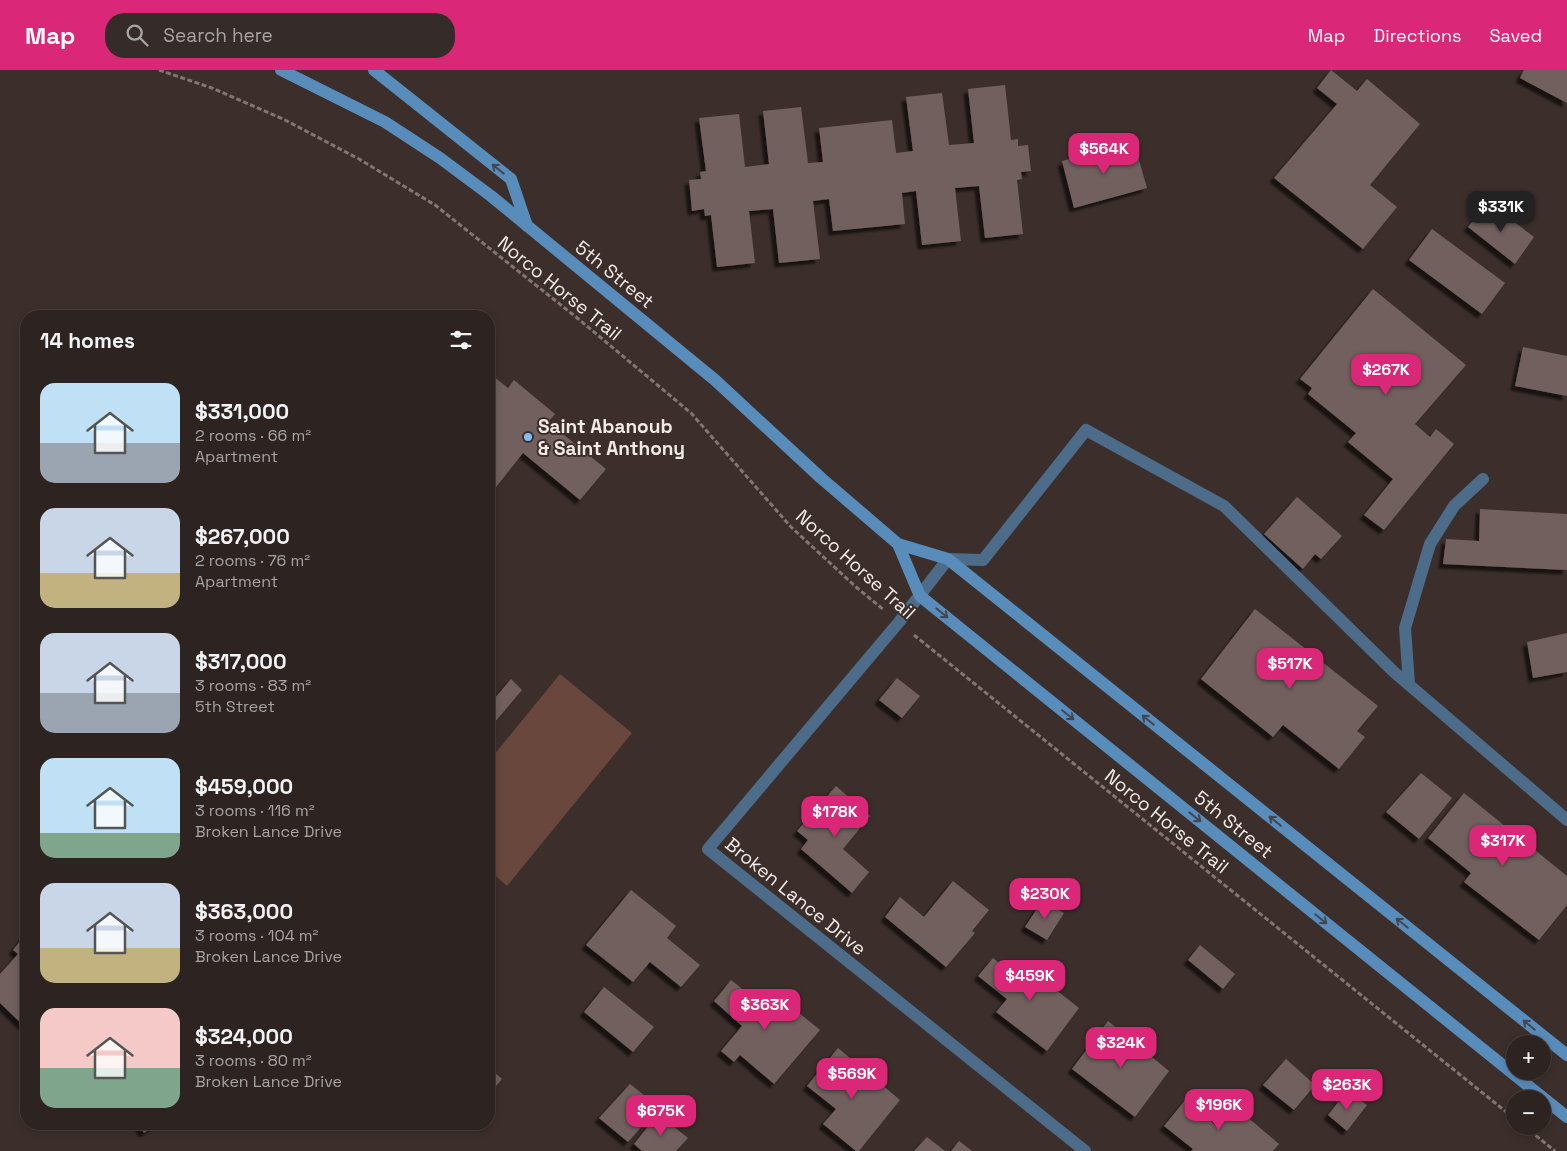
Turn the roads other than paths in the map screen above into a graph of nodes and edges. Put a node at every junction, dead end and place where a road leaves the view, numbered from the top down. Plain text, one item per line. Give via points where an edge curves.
1 (280, 70) edge
2 (374, 70) edge
3 (527, 226) junction
4 (1483, 479) dead end
5 (898, 544) junction
6 (948, 560) junction
7 (920, 596) junction
8 (1409, 684) junction
9 (1567, 820) edge
10 (1567, 1055) edge
11 (1567, 1117) edge
12 (1085, 1151) edge

1 - 3 street, 5th Street via 385,122 440,158
3 -> 2 street via 511,179
3 - 5 street, 5th Street via 715,380
4 - 8 street via 1454,506 1430,544 1405,628
5 - 6 street, 5th Street
5 - 7 street, 5th Street
6 - 7 street, Broken Lance Drive
6 - 8 street via 982,560 1086,430 1224,506
10 -> 6 street, 5th Street
7 -> 11 street, 5th Street
7 - 12 street, Broken Lance Drive via 708,849
8 - 9 street

